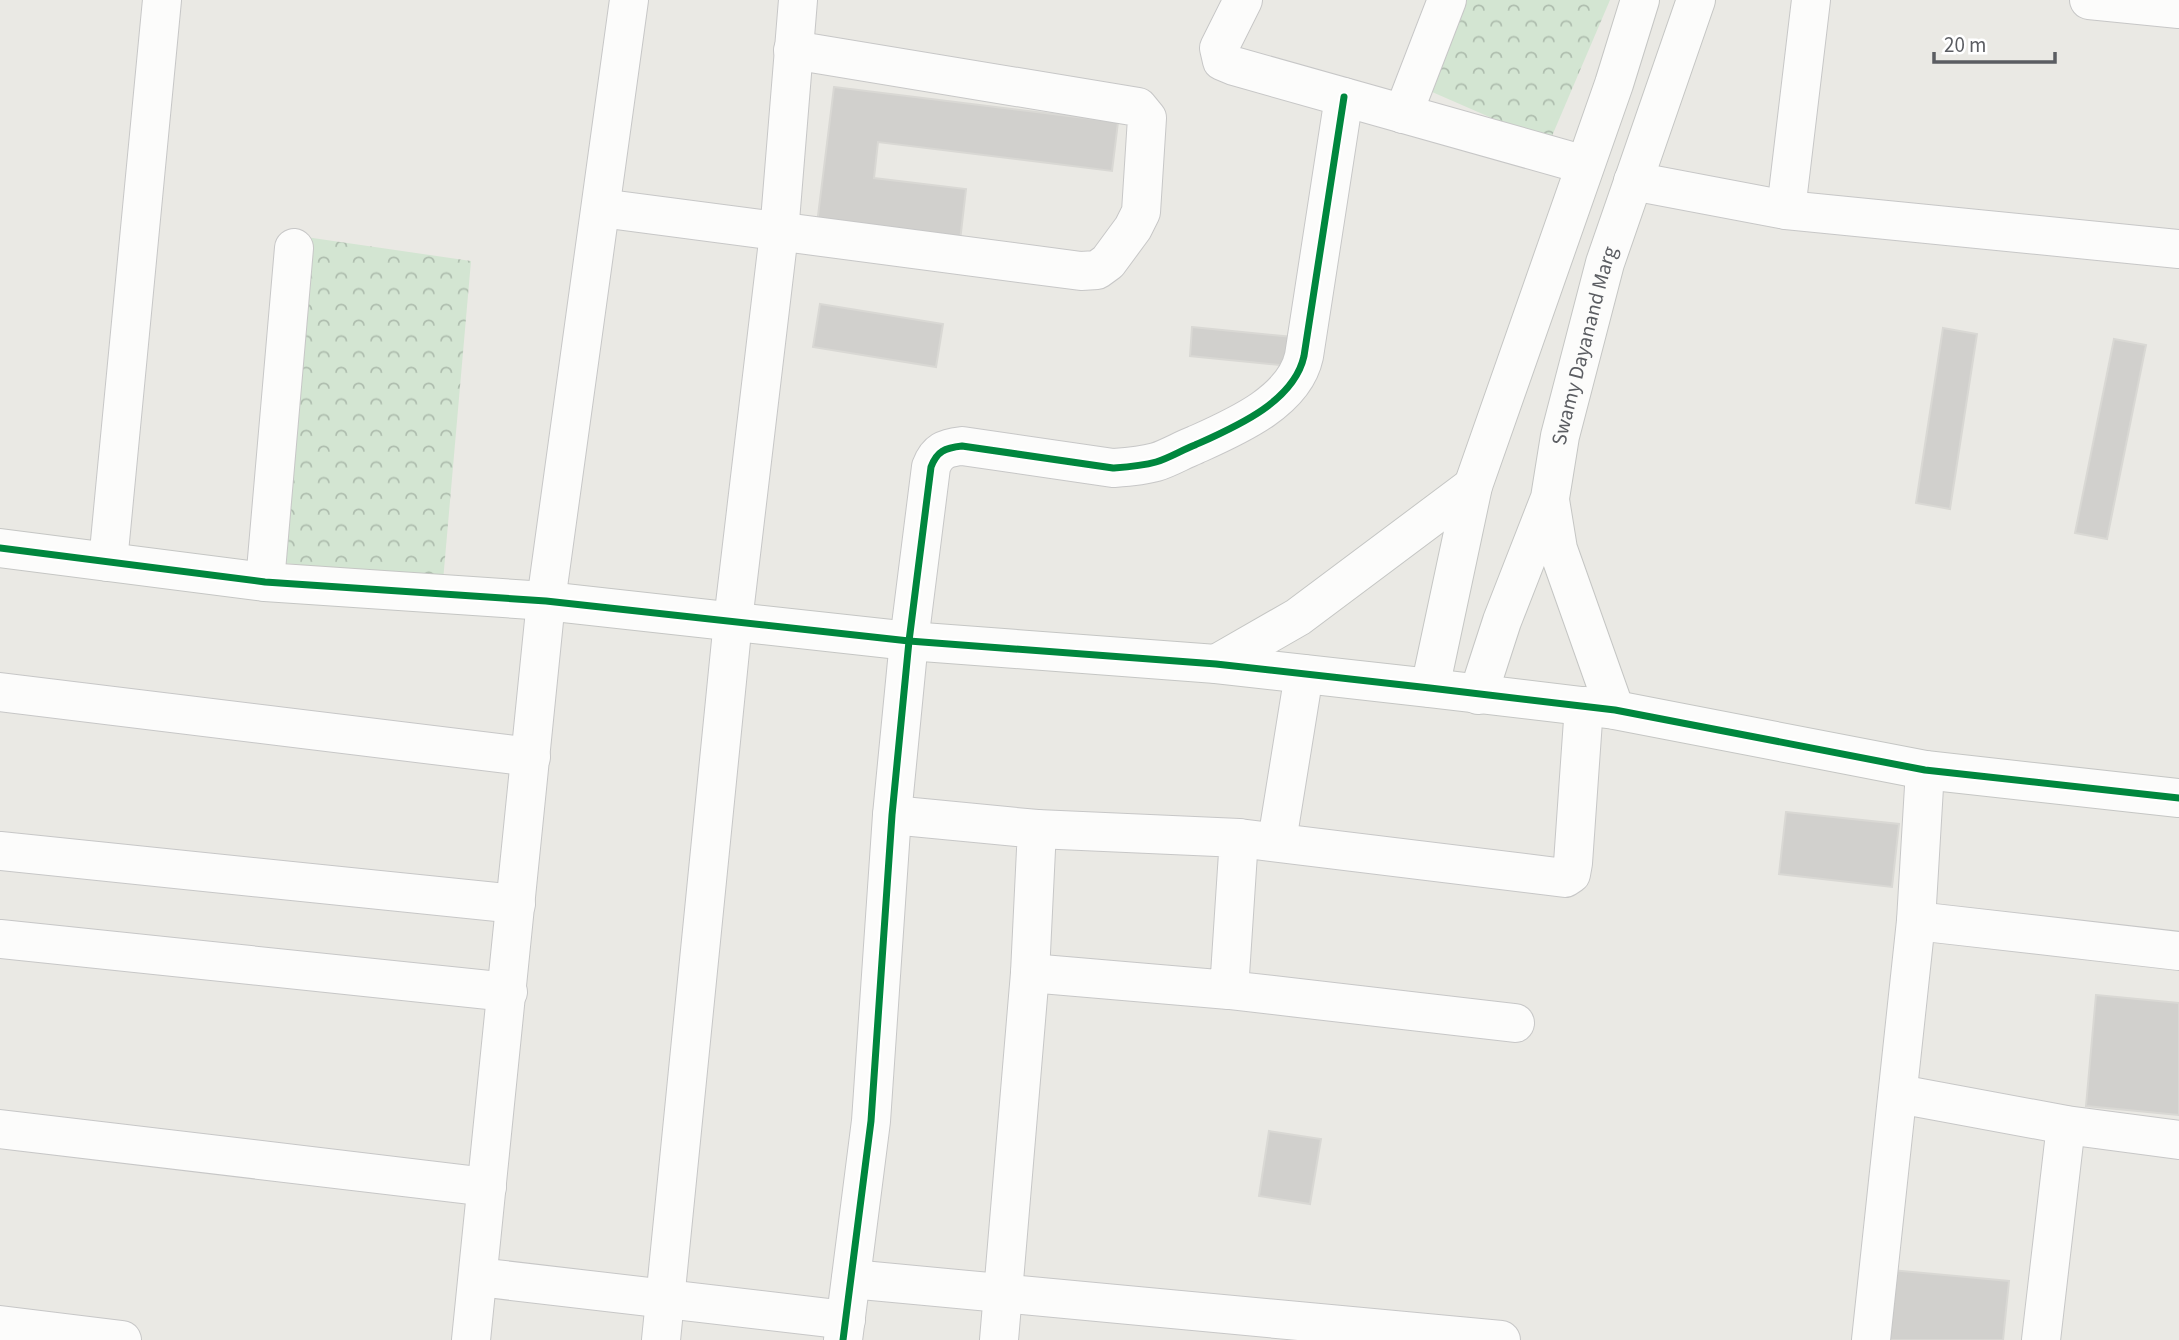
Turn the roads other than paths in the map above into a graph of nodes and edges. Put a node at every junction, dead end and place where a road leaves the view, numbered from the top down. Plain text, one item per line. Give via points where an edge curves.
1 (162, 0) edge
2 (629, 0) edge
3 (798, 0) edge
4 (1243, 0) edge
5 (1447, 0) edge
6 (1640, 0) edge
7 (1696, 0) edge
8 (1811, 0) edge
9 (2089, 0) edge
10 (2179, 9) edge
11 (793, 50) junction
12 (1344, 97) junction
13 (1403, 114) junction
14 (1586, 165) junction
15 (1633, 181) junction
16 (601, 208) junction
17 (1786, 210) junction
18 (779, 233) junction
19 (294, 248) dead end
20 (2179, 248) edge
21 (1473, 486) junction
22 (1550, 498) junction
23 (0, 548) edge
24 (108, 562) junction
25 (265, 582) junction
26 (546, 601) junction
27 (733, 621) junction
28 (909, 641) junction
29 (1216, 664) junction
30 (1304, 674) junction
31 (1430, 688) junction
32 (0, 692) edge
33 (1478, 695) junction
34 (1600, 708) junction
35 (531, 757) junction
36 (1924, 770) junction
37 (2179, 798) edge
38 (892, 815) junction
39 (1037, 829) junction
40 (1239, 838) junction
41 (1277, 841) junction
42 (0, 851) edge
43 (516, 904) junction
44 (1916, 921) junction
45 (0, 939) edge
46 (2179, 951) edge
47 (1030, 973) junction
48 (1230, 990) junction
49 (508, 992) junction
50 (1515, 1023) dead end
51 (1899, 1094) junction
52 (2066, 1125) junction
53 (0, 1129) edge
54 (2179, 1140) edge
55 (487, 1187) junction
56 (478, 1277) junction
57 (851, 1279) junction
58 (1003, 1293) junction
59 (665, 1298) junction
60 (0, 1325) edge
61 (845, 1330) edge
62 (1335, 1332) edge
63 (122, 1340) edge
64 (471, 1340) edge
65 (661, 1340) edge
66 (999, 1340) edge
67 (1501, 1340) edge
68 (1871, 1340) edge
69 (2041, 1340) edge

1 - 24 street
2 - 16 street
3 - 11 street
4 - 12 street via 1219,48 1222,61
5 - 13 street
6 - 14 street
7 - 15 street, Swamy Dayanand Marg
8 - 17 street
9 - 10 street
11 - 18 street
11 - 18 street via 1138,107 1147,118 1143,199 1133,228 1097,270
12 - 13 street
12 - 28 street via 1298,376 1241,424 1134,467 1113,468 962,446 945,448 931,467
13 - 14 street
14 - 21 street
15 - 17 street
15 - 22 street, Swamy Dayanand Marg via 1605,263 1569,397
16 - 18 street
16 - 26 street
17 - 20 street
18 - 27 street
19 - 25 street
21 - 29 street via 1298,617
21 - 31 street
22 - 33 street, Swamy Dayanand Marg
22 - 34 street via 1558,549
23 - 24 street
24 - 25 street
25 - 26 street
26 - 27 street
26 - 35 street
27 - 28 street
27 - 59 street
28 - 29 street
28 - 38 street
29 - 30 street
30 - 31 street
30 - 41 street
31 - 33 street
32 - 35 street
33 - 34 street
34 - 36 street
34 - 41 street via 1573,863 1566,878
35 - 43 street
36 - 37 street
36 - 44 street
38 - 39 street
38 - 57 street via 871,1121
39 - 40 street
39 - 47 street
40 - 41 street
40 - 48 street
42 - 43 street
43 - 49 street
44 - 46 street
44 - 51 street
45 - 49 street
47 - 48 street
47 - 58 street
48 - 50 street
49 - 55 street
51 - 52 street
51 - 68 street
52 - 54 street
52 - 69 street
53 - 55 street
55 - 56 street
56 - 59 street
56 - 64 street
57 - 58 street
57 - 61 street
58 - 62 street
58 - 66 street
59 - 61 street
59 - 65 street
60 - 63 street
62 - 67 street

